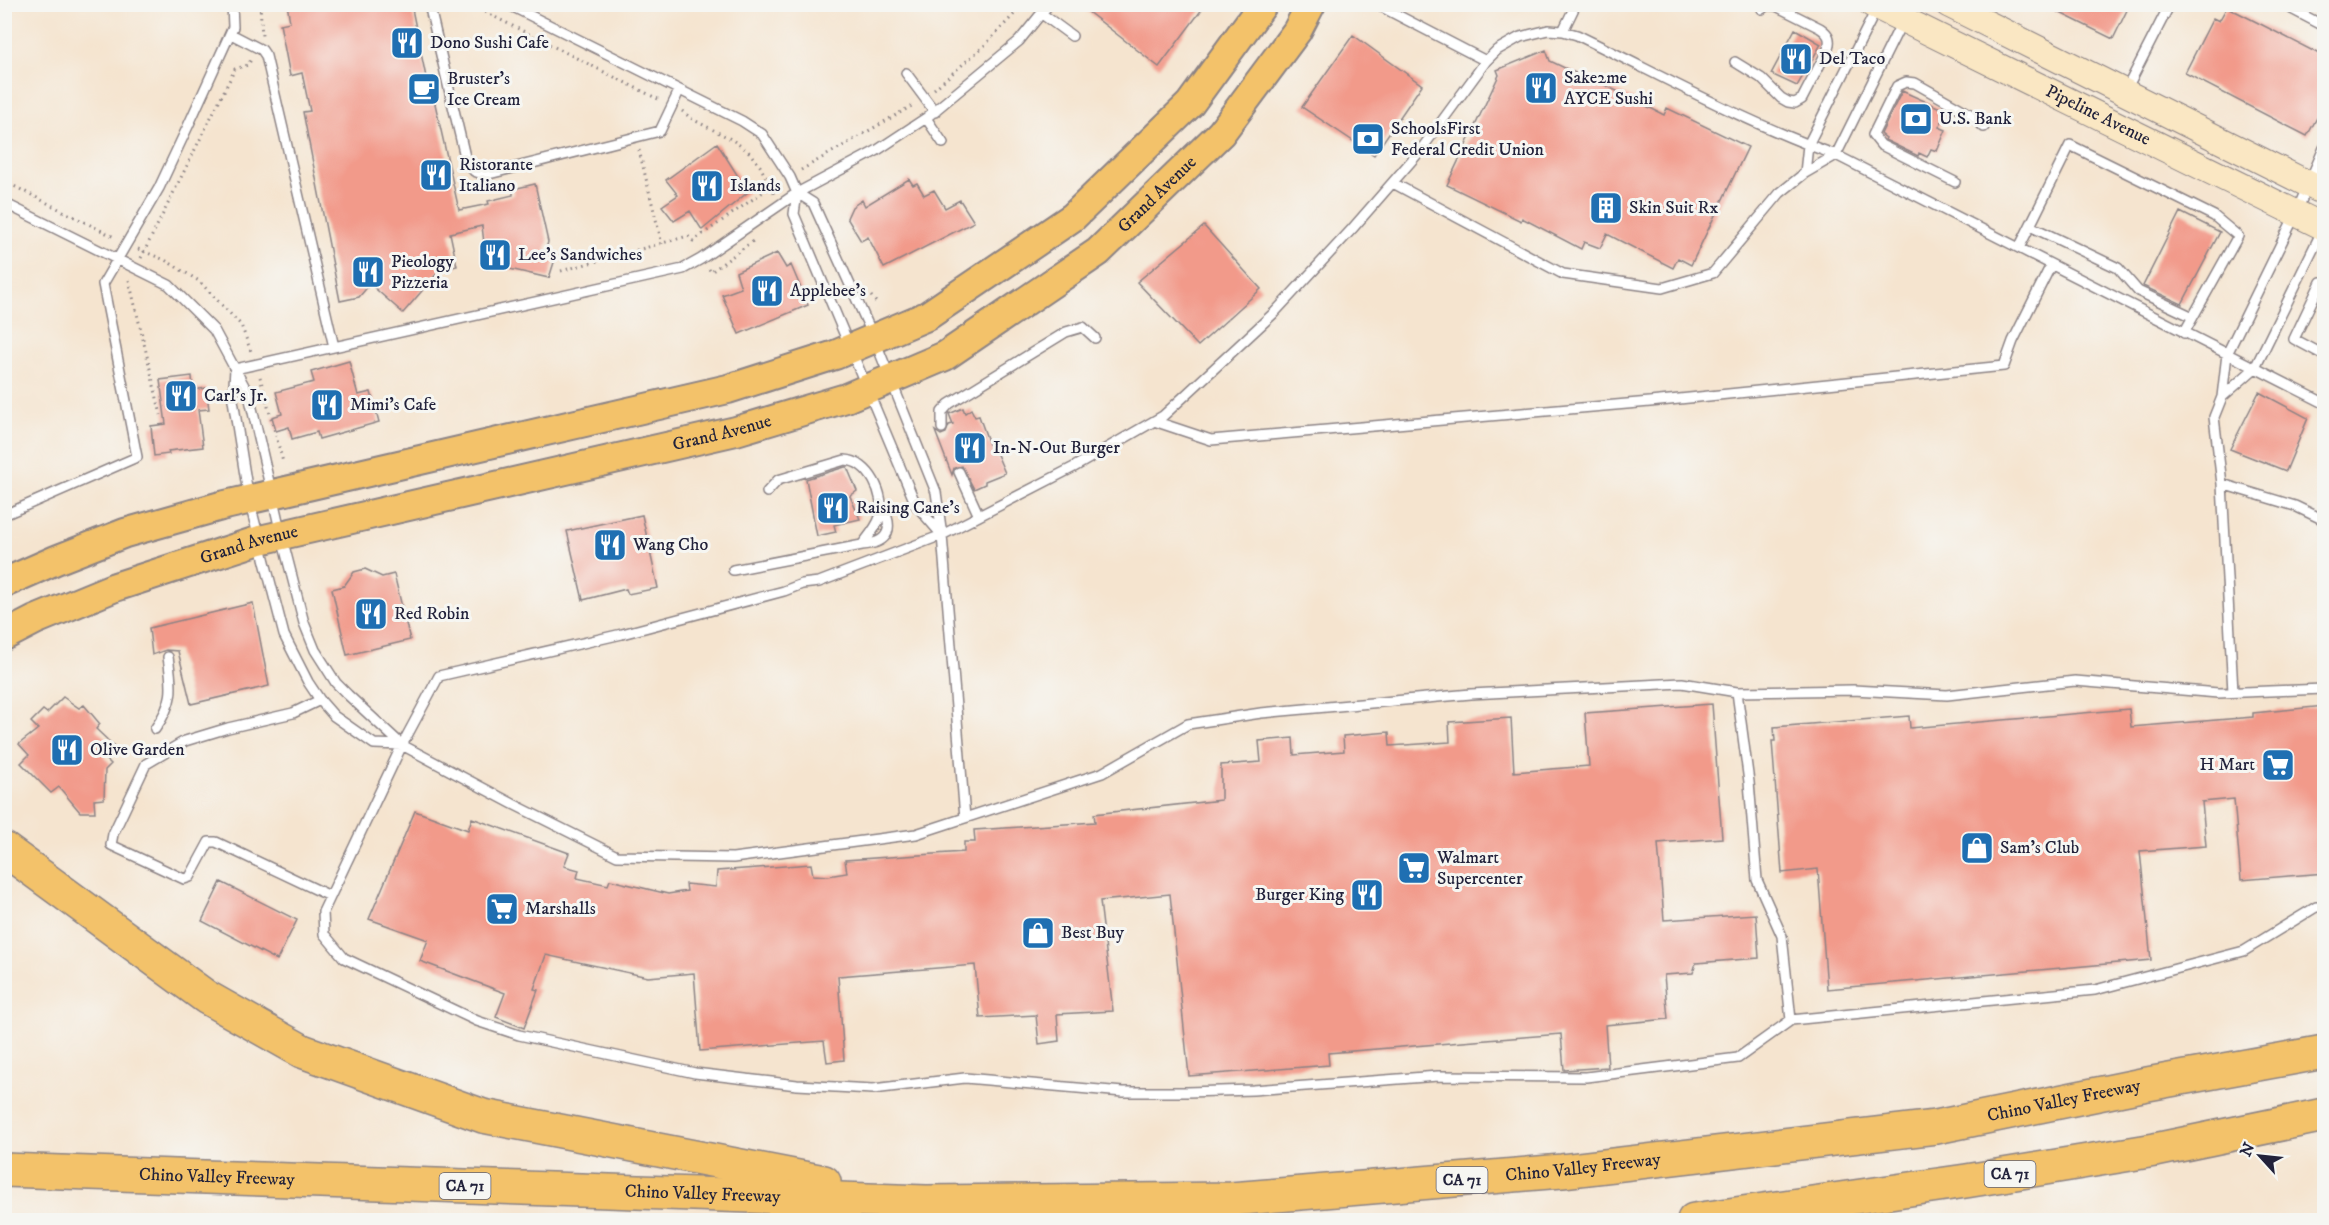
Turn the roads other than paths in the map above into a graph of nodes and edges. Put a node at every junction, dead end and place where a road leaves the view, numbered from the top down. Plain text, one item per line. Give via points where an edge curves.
1 (232, 4) edge
2 (429, 4) edge
3 (507, 4) edge
4 (1049, 4) edge
5 (1263, 4) edge
6 (1311, 4) edge
7 (1376, 4) edge
8 (1576, 4) edge
9 (1948, 4) edge
10 (2170, 4) edge
11 (2282, 4) edge
12 (1877, 5) edge
13 (1762, 9) dead end
14 (1903, 12) edge
15 (1042, 14) junction
16 (2325, 26) edge
17 (1563, 31) junction
18 (231, 34) junction
19 (1072, 36) dead end
20 (1486, 61) junction
21 (1735, 62) dead end
22 (906, 73) dead end
23 (679, 91) junction
24 (2124, 92) junction
25 (935, 112) junction
26 (926, 118) junction
27 (2109, 121) junction
28 (1984, 127) dead end
29 (944, 143) dead end
30 (1808, 145) junction
31 (2325, 148) edge
32 (1836, 155) junction
33 (1805, 173) junction
34 (1955, 182) dead end
35 (1393, 183) junction
36 (2316, 188) edge
37 (797, 193) junction
38 (4, 203) edge
39 (2296, 213) junction
40 (2030, 226) junction
41 (2324, 227) edge
42 (2019, 248) junction
43 (118, 260) junction
44 (2051, 265) junction
45 (2325, 284) edge
46 (2193, 317) junction
47 (2184, 333) junction
48 (1095, 338) dead end
49 (862, 343) junction
50 (334, 347) junction
51 (2227, 354) junction
52 (2325, 355) edge
53 (2255, 368) junction
54 (235, 369) junction
55 (878, 384) junction
56 (2222, 397) junction
57 (2325, 403) edge
58 (1154, 421) junction
59 (942, 428) dead end
60 (959, 472) dead end
61 (2222, 484) junction
62 (767, 492) dead end
63 (261, 497) junction
64 (882, 505) junction
65 (4, 515) edge
66 (979, 516) junction
67 (2325, 520) edge
68 (942, 535) junction
69 (270, 537) junction
70 (862, 545) junction
71 (733, 570) dead end
72 (4, 583) edge
73 (4, 636) edge
74 (168, 657) dead end
75 (2325, 689) edge
76 (1737, 692) junction
77 (2234, 692) junction
78 (320, 700) junction
79 (155, 729) dead end
80 (402, 745) junction
81 (965, 818) junction
82 (4, 849) edge
83 (330, 896) junction
84 (2325, 906) edge
85 (1791, 1020) junction
86 (2325, 1052) edge
87 (2325, 1115) edge
88 (4, 1170) edge
89 (926, 1202) junction
90 (1694, 1221) edge

1 - 18 lane
2 - 23 lane via 466,161 474,171 485,175 660,131
3 - 23 lane
4 - 15 lane
5 - 49 main road via 1190,104 1073,217 927,316
6 - 55 main road, Grand Avenue via 1297,31 1221,133 1098,252 945,356
7 - 20 lane
8 - 17 lane
9 - 24 main road, Pipeline Avenue
10 - 24 lane
11 - 16 lane
12 - 14 main road, Pipeline Avenue
12 - 30 lane
13 - 21 lane via 1776,6 1827,32 1828,49 1802,99 1795,103 1781,98 1761,78
14 - 27 main road, Pipeline Avenue
14 - 32 lane
15 - 19 lane
15 - 25 lane via 1019,41
17 - 20 lane via 1548,30 1521,37
17 - 30 lane
18 - 43 lane via 159,188
18 - 50 lane via 266,56
20 - 35 lane
22 - 25 lane
23 - 37 lane via 762,134
24 - 27 main road
24 - 36 main road, Pipeline Avenue
25 - 26 lane
26 - 29 lane
26 - 37 lane via 876,151
27 - 39 main road, Pipeline Avenue
28 - 34 lane via 1970,114 1916,83 1897,86 1873,135 1881,145
30 - 32 lane
30 - 33 lane
31 - 36 lane
32 - 33 lane
32 - 42 lane
33 - 35 lane via 1780,193 1713,273 1662,288 1563,274
35 - 58 lane via 1277,310
36 - 39 lane
37 - 49 lane via 813,203
37 - 49 lane via 794,214 841,322
37 - 50 lane via 683,268
38 - 43 lane
39 - 41 main road, Pipeline Avenue
39 - 51 lane
40 - 42 lane
40 - 46 lane via 2118,268 2138,291
40 - 46 lane via 2070,146 2214,216 2238,236
41 - 53 lane
42 - 44 lane
43 - 54 lane via 169,285 214,330
43 - 65 lane via 103,284 137,457
44 - 47 lane
44 - 58 lane via 2004,366 1211,440
45 - 52 lane via 2321,282 2294,339
46 - 47 lane
47 - 51 lane
48 - 59 lane via 1083,327 1066,332 948,404 942,412
49 - 55 lane
49 - 55 lane
49 - 63 main road via 728,389
50 - 54 lane
51 - 53 lane
51 - 56 lane
53 - 56 lane
53 - 57 lane
54 - 63 lane via 233,400
54 - 63 lane via 249,395
55 - 68 lane via 936,492
55 - 68 lane via 916,505
55 - 69 main road, Grand Avenue via 846,398 736,431
56 - 61 lane via 2214,417
58 - 66 lane
60 - 66 lane
61 - 67 lane via 2295,506
61 - 77 lane
62 - 64 lane via 778,480 855,460 864,466
63 - 69 lane
63 - 69 lane
63 - 72 main road via 124,533
64 - 70 lane via 879,520
64 - 70 lane via 889,517 885,538
66 - 68 lane
68 - 80 lane via 819,582 622,634 439,676
68 - 81 lane
69 - 73 main road, Grand Avenue via 115,586
69 - 78 lane via 284,635
69 - 80 lane via 315,650 336,683
70 - 71 lane
74 - 79 lane via 171,700
75 - 77 lane
76 - 77 lane via 1853,690 1947,695 2075,681
76 - 81 lane via 1682,683 1471,694 1262,712 1188,724 1102,773
76 - 85 lane via 1757,880 1782,936
78 - 80 lane via 334,716 374,744
78 - 83 lane via 293,714 185,741 146,764 111,845 184,879 190,877 210,842 216,842
80 - 81 lane via 617,855 733,858 916,834
80 - 83 lane
82 - 89 highway via 206,997 302,1051 483,1116
83 - 85 lane via 323,912 324,934 344,958 477,1021 519,1035 695,1073 797,1085 873,1089 965,1078 1123,1092 1187,1092 1438,1076 1586,1077 1738,1058
84 - 85 lane via 2316,907 2244,951 2095,990
86 - 89 highway, Chino Valley Freeway / CA 71 via 1936,1127 1562,1171 1231,1199
87 - 90 highway, CA 71 via 2155,1150
88 - 89 highway, Chino Valley Freeway / CA 71

